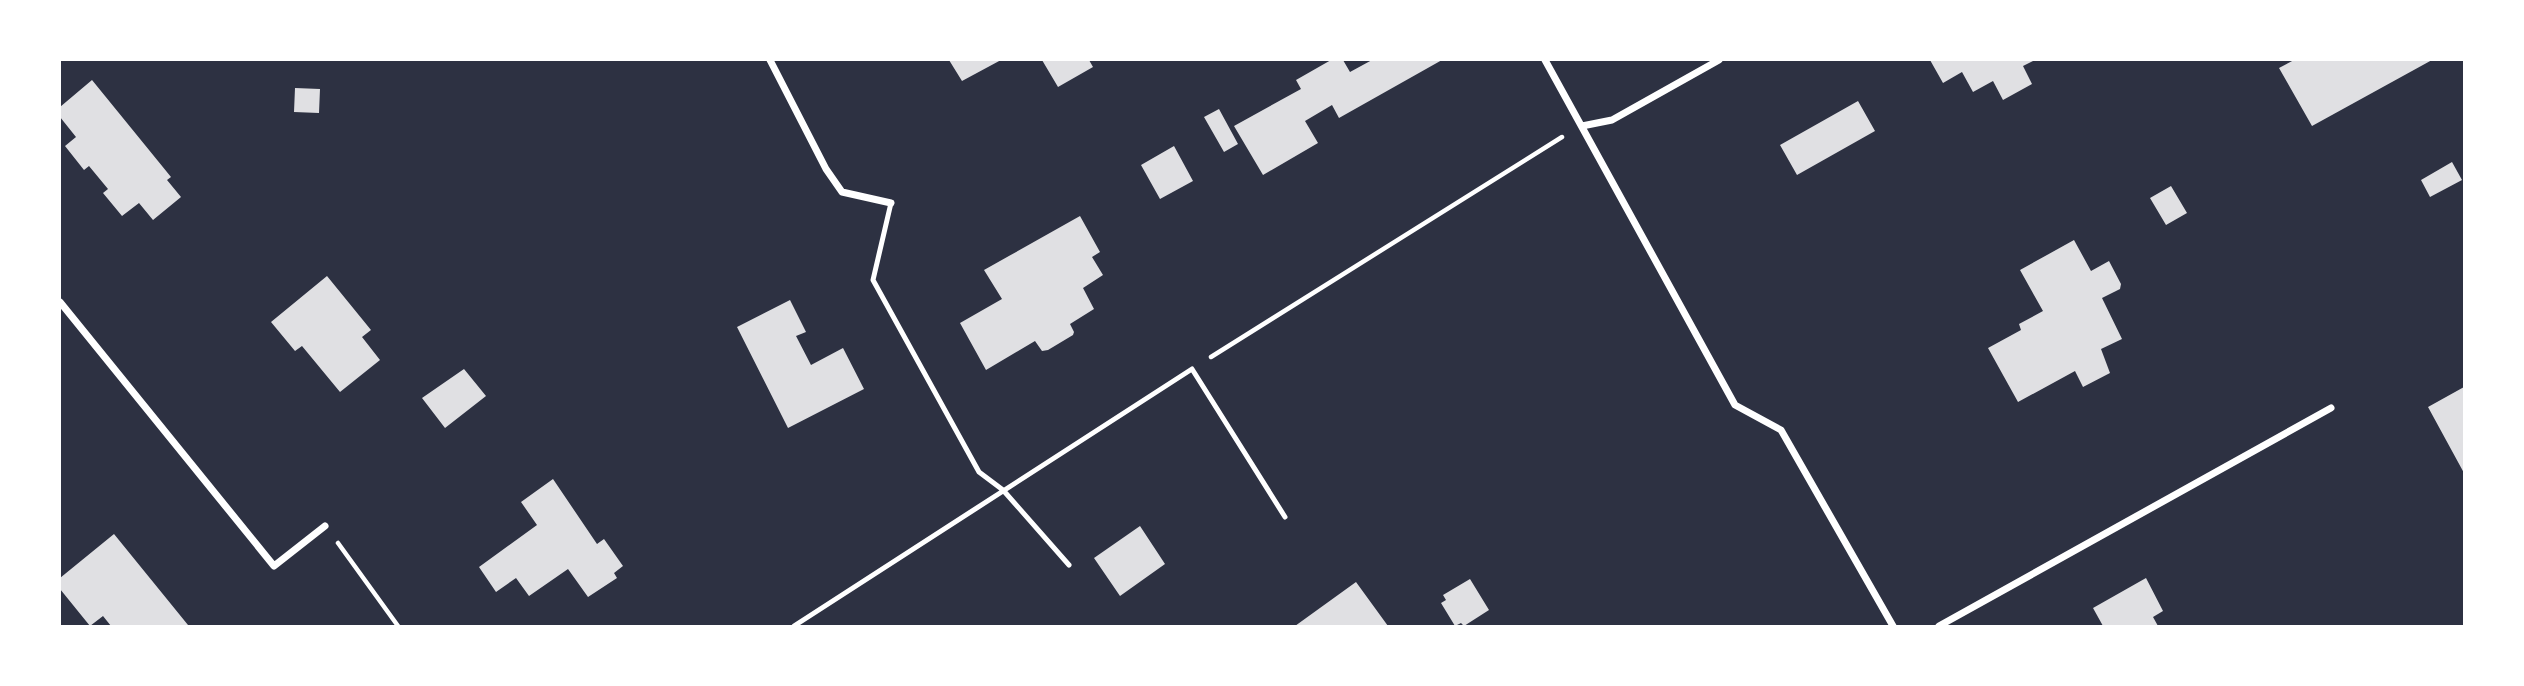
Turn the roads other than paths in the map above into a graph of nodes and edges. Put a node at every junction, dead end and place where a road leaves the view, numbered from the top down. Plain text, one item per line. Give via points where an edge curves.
1 (770, 60) edge
2 (1545, 60) edge
3 (1720, 60) edge
4 (1582, 125) junction
5 (891, 203) joint
6 (60, 302) edge
7 (2331, 408) dead end
8 (1003, 490) junction
9 (1285, 517) dead end
10 (326, 526) road end
11 (1069, 565) dead end
12 (794, 626) edge
13 (1894, 626) edge
14 (1939, 626) edge

1 - 5 street via 842,192
2 - 4 street
3 - 4 street via 1612,120
4 - 13 street via 1735,405 1781,430
5 - 8 lane via 873,280 979,472
6 - 10 street via 274,566
7 - 14 street
8 - 9 lane via 1192,369
8 - 11 lane
8 - 12 lane

